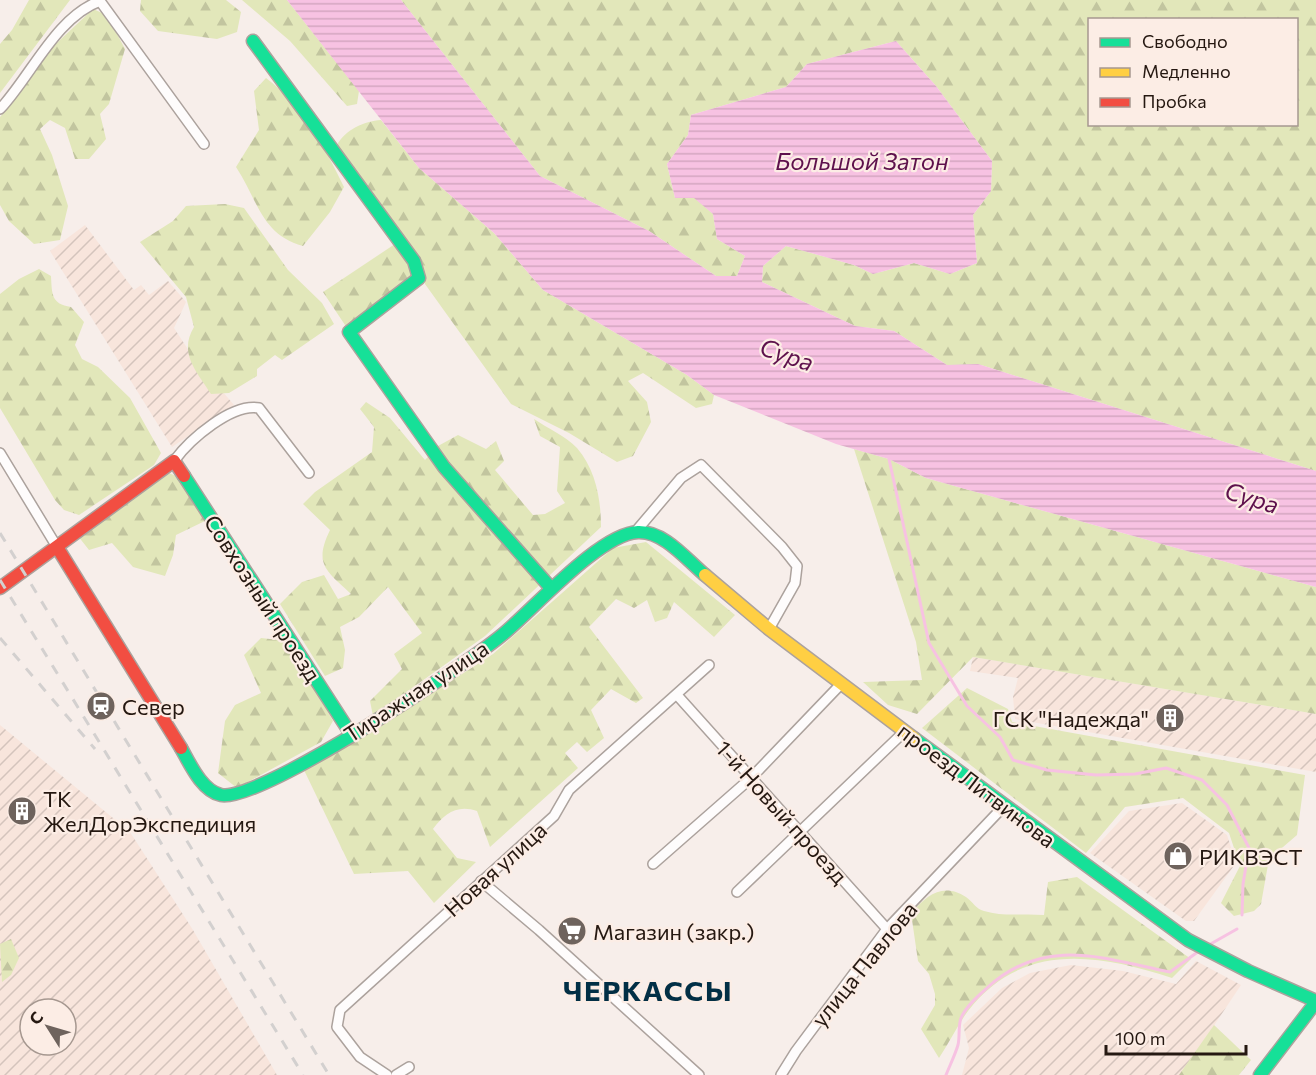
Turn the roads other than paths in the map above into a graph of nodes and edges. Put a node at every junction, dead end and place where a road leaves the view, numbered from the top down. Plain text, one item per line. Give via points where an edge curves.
1 (253, 41) dead end
2 (0, 109) edge
3 (204, 144) dead end
4 (0, 453) edge
5 (174, 461) junction
6 (309, 473) dead end
7 (637, 530) junction
8 (57, 547) junction
9 (550, 587) junction
10 (0, 588) edge
11 (769, 629) junction
12 (709, 665) dead end
13 (842, 683) junction
14 (677, 695) junction
15 (905, 730) junction
16 (351, 734) junction
17 (752, 778) junction
18 (1004, 806) junction
19 (800, 833) junction
20 (653, 864) dead end
21 (481, 881) junction
22 (737, 892) dead end
23 (887, 929) junction
24 (1316, 1002) edge
25 (409, 1067) dead end
26 (387, 1075) edge
27 (396, 1075) edge
28 (699, 1075) edge
29 (781, 1075) edge
30 (1260, 1075) edge

1 - 9 main road via 414,261 419,278 349,332 444,467
2 - 3 street via 20,88 57,33 89,5 100,1
4 - 8 street
5 - 6 street via 198,436 249,406 259,408
5 - 8 main road
5 - 16 main road, Совхозный проезд
7 - 9 main road, Тиражная улица via 602,548
7 - 11 main road, проезд Литвинова via 659,536
7 - 11 street via 681,478 701,465 797,566 795,583
8 - 10 main road
8 - 16 main road, Тиражная улица via 211,792 237,795 257,788
9 - 16 main road, Тиражная улица via 488,646 427,689
11 - 13 main road, проезд Литвинова
12 - 14 street, Новая улица
13 - 15 main road, проезд Литвинова
13 - 17 street
14 - 17 street, 1-й Новый проезд
14 - 21 street, Новая улица via 569,790 554,816
15 - 18 main road, проезд Литвинова
15 - 19 street
17 - 19 street, 1-й Новый проезд
17 - 20 street
18 - 23 street, улица Павлова
18 - 24 main road, проезд Литвинова via 1188,940
19 - 22 street
19 - 23 street, 1-й Новый проезд
21 - 26 street, Новая улица via 340,1010 337,1027 360,1057
21 - 28 street
23 - 29 street, улица Павлова
24 - 30 main road
25 - 27 street

